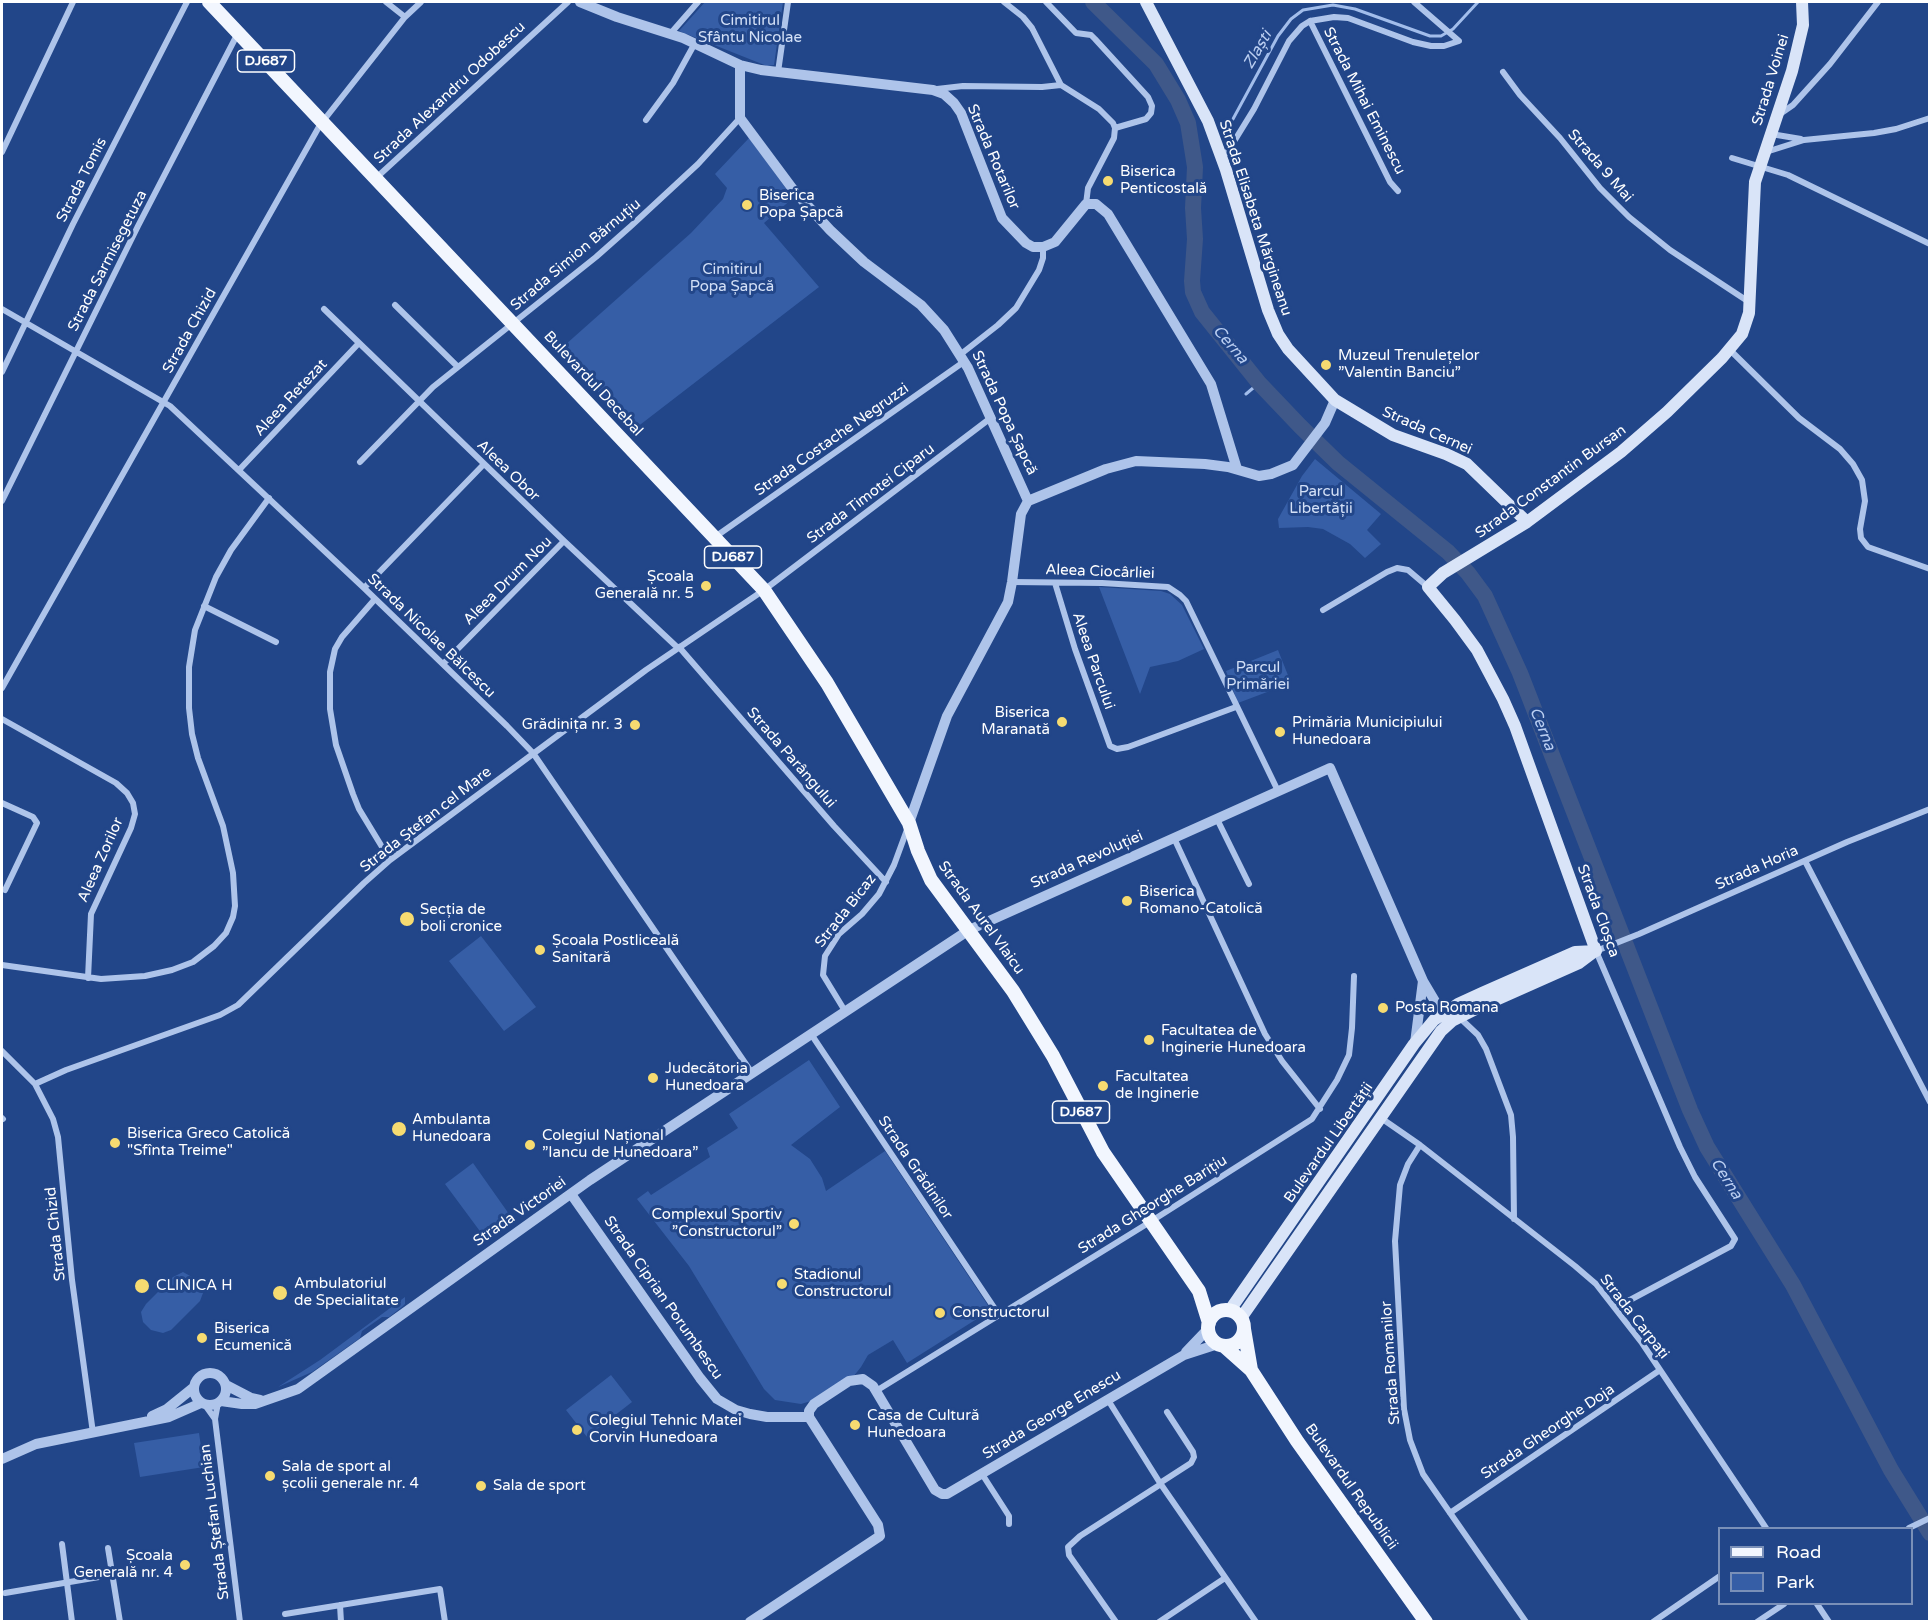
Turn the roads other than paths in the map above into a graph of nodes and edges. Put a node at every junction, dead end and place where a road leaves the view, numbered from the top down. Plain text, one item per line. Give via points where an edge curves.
1 (73, 2) edge
2 (187, 2) edge
3 (209, 2) edge
4 (386, 2) edge
5 (421, 2) edge
6 (568, 2) edge
7 (580, 2) edge
8 (698, 2) edge
9 (788, 2) edge
10 (1004, 2) edge
11 (1046, 2) edge
12 (1146, 2) edge
13 (1414, 2) edge
14 (1802, 2) edge
15 (1878, 2) edge
16 (405, 17) junction
17 (1310, 21) junction
18 (238, 32) junction
19 (671, 33) junction
20 (695, 43) junction
21 (740, 65) junction
22 (778, 72) junction
23 (1503, 72) dead end
24 (1061, 85) junction
25 (933, 90) junction
26 (1778, 115) junction
27 (740, 118) junction
28 (1929, 118) edge
29 (646, 120) dead end
30 (323, 121) junction
31 (1115, 128) junction
32 (1771, 134) junction
33 (1804, 140) junction
34 (2, 152) edge
35 (1764, 152) junction
36 (1222, 158) junction
37 (1732, 158) dead end
38 (1759, 166) junction
39 (376, 178) junction
40 (1398, 191) dead end
41 (1086, 204) junction
42 (1929, 244) edge
43 (1043, 247) junction
44 (1750, 303) junction
45 (395, 305) dead end
46 (2, 309) edge
47 (324, 309) dead end
48 (25, 323) junction
49 (514, 323) junction
50 (359, 343) junction
51 (1730, 350) junction
52 (75, 352) junction
53 (963, 358) junction
54 (459, 367) junction
55 (2, 372) edge
56 (1335, 400) junction
57 (165, 401) junction
58 (420, 401) junction
59 (992, 417) junction
60 (360, 462) dead end
61 (484, 464) junction
62 (1237, 469) junction
63 (239, 470) junction
64 (269, 498) junction
65 (2, 501) edge
66 (1028, 501) junction
67 (1527, 522) junction
68 (714, 538) junction
69 (564, 541) junction
70 (1929, 569) edge
71 (1012, 582) junction
72 (1055, 583) junction
73 (1428, 587) junction
74 (364, 588) junction
75 (764, 591) junction
76 (375, 599) junction
77 (204, 606) junction
78 (1323, 610) dead end
79 (276, 642) dead end
80 (679, 647) junction
81 (443, 664) junction
82 (2, 688) edge
83 (1236, 707) junction
84 (2, 719) edge
85 (533, 753) junction
86 (1278, 791) junction
87 (2, 803) edge
88 (1929, 809) edge
89 (1217, 819) junction
90 (909, 823) junction
91 (1174, 838) junction
92 (390, 860) junction
93 (1805, 861) junction
94 (886, 882) junction
95 (1249, 884) dead end
96 (5, 890) dead end
97 (969, 930) junction
98 (1602, 949) junction
99 (2, 964) edge
100 (1354, 976) dead end
101 (88, 978) junction
102 (1423, 981) junction
103 (845, 1011) junction
104 (1446, 1011) junction
105 (1460, 1017) junction
106 (811, 1034) junction
107 (1414, 1044) junction
108 (2, 1051) edge
109 (752, 1073) junction
110 (35, 1084) junction
111 (1929, 1102) edge
112 (1320, 1109) junction
113 (1381, 1118) junction
114 (1420, 1145) junction
115 (571, 1194) junction
116 (1514, 1219) junction
117 (1150, 1222) junction
118 (1198, 1291) junction
119 (1615, 1308) junction
120 (999, 1316) junction
121 (1235, 1317) junction
122 (1209, 1326) junction
123 (1221, 1345) junction
124 (1184, 1355) junction
125 (1251, 1370) junction
126 (1660, 1370) junction
127 (226, 1386) junction
128 (193, 1388) junction
129 (876, 1391) junction
130 (270, 1400) junction
131 (1108, 1400) junction
132 (220, 1402) junction
133 (203, 1404) junction
134 (1167, 1412) dead end
135 (809, 1417) junction
136 (215, 1419) junction
137 (148, 1421) junction
138 (93, 1433) junction
139 (2, 1459) edge
140 (982, 1474) junction
141 (1161, 1483) junction
142 (1450, 1513) junction
143 (1929, 1518) edge
144 (1009, 1524) dead end
145 (1765, 1527) edge
146 (1911, 1527) edge
147 (62, 1544) dead end
148 (108, 1548) dead end
149 (99, 1577) dead end
150 (1718, 1577) edge
151 (1225, 1578) junction
152 (67, 1582) junction
153 (5, 1593) dead end
154 (340, 1605) junction
155 (1782, 1605) edge
156 (1818, 1605) edge
157 (285, 1614) dead end
158 (239, 1621) edge
159 (72, 1622) edge
160 (120, 1622) edge
161 (231, 1622) edge
162 (342, 1622) edge
163 (445, 1622) edge
164 (750, 1622) edge
165 (1116, 1622) edge
166 (1159, 1622) edge
167 (1256, 1622) edge
168 (1426, 1622) edge
169 (1526, 1622) edge
170 (1653, 1622) edge
171 (1757, 1622) edge
172 (1829, 1622) edge

1 - 34 street
2 - 48 street, Strada Tomis
3 - 18 main road, Bulevardul Decebal / DJ687
4 - 16 street
5 - 16 street, Strada Chizid
6 - 39 street, Strada Alexandru Odobescu
7 - 19 street
8 - 19 street
9 - 22 street
10 - 24 street via 1032,28
11 - 31 street via 1076,33 1091,35 1148,97 1152,106 1146,119
12 - 36 main road, Strada Elisabeta Mărgineanu via 1208,121
13 - 17 street via 1459,41 1431,46 1348,18
14 - 26 main road, Strada Voinei via 1799,44
15 - 26 street via 1830,64 1793,105
16 - 30 street, Strada Chizid
17 - 36 street via 1289,41 1254,109
17 - 40 street, Strada Mihai Eminescu
18 - 30 main road, Bulevardul Decebal / DJ687
18 - 52 street, Strada Sarmisegetuza
19 - 20 street
20 - 21 street
20 - 29 street
21 - 22 street
21 - 27 street
22 - 25 street
23 - 44 street, Strada 9 Mai via 1629,217 1670,250
24 - 25 street
24 - 31 street via 1100,109
25 - 43 street, Strada Rotarilor via 949,99 961,113 1007,226 1026,243
26 - 32 main road, Strada Voinei
27 - 49 street, Strada Simion Bărnuțiu via 698,164 631,226
27 - 53 street, Strada Popa Șapcă via 811,210 864,262 921,304
28 - 33 street via 1874,133
30 - 39 main road, Bulevardul Decebal / DJ687
30 - 57 street, Strada Chizid
31 - 41 street via 1114,138 1088,188
32 - 33 street
32 - 35 main road, Strada Voinei
33 - 35 street
35 - 38 main road, Strada Voinei
36 - 56 main road, Strada Elisabeta Mărgineanu via 1273,323 1298,363
37 - 38 street
38 - 42 street via 1788,176
38 - 44 main road, Strada Constantin Bursan via 1753,197
39 - 49 main road, Bulevardul Decebal / DJ687
41 - 43 street via 1055,242
41 - 62 street via 1099,205 1108,214 1203,370 1215,394
43 - 53 street, Strada Costache Negruzzi via 1039,270 1016,308
44 - 51 main road, Strada Constantin Bursan via 1746,327
45 - 54 street
46 - 48 street, Strada Nicolae Bălcescu
47 - 50 street, Aleea Obor
48 - 52 street, Strada Nicolae Bălcescu
48 - 55 street, Strada Tomis
49 - 54 street, Strada Simion Bărnuțiu
49 - 68 main road, Bulevardul Decebal / DJ687
50 - 58 street, Aleea Obor
50 - 63 street, Aleea Retezat
51 - 67 main road, Strada Constantin Bursan via 1643,434
51 - 70 street via 1853,464 1862,480 1865,501 1860,529 1868,547
52 - 57 street, Strada Nicolae Bălcescu
52 - 65 street, Strada Sarmisegetuza
53 - 59 street, Strada Popa Șapcă
53 - 68 street, Strada Costache Negruzzi
54 - 58 street, Strada Simion Bărnuțiu
56 - 62 street via 1325,423 1297,460 1264,475
56 - 67 main road, Strada Cernei via 1387,432 1467,464
57 - 63 street, Strada Nicolae Bălcescu
57 - 82 street, Strada Chizid
58 - 60 street, Strada Simion Bărnuțiu
58 - 61 street, Aleea Obor
59 - 66 street, Strada Popa Șapcă
59 - 75 street, Strada Timotei Ciparu
61 - 69 street, Aleea Obor
61 - 74 street
62 - 66 street via 1136,461
63 - 64 street, Strada Nicolae Bălcescu
64 - 74 street, Strada Nicolae Bălcescu
64 - 77 street via 231,550
66 - 71 street via 1018,527
67 - 73 main road, Strada Constantin Bursan via 1443,573
68 - 75 main road, Bulevardul Decebal / DJ687
69 - 80 street, Aleea Obor
69 - 81 street, Aleea Drum Nou
71 - 72 street, Aleea Ciocârliei
71 - 90 street via 1002,615 948,716
72 - 83 street, Aleea Ciocârliei via 1175,590 1186,602
72 - 83 street, Aleea Parcului via 1110,746 1128,747
73 - 78 street via 1408,570 1397,568
73 - 98 main road, Strada Cloșca via 1477,651 1503,699
74 - 76 street, Strada Nicolae Bălcescu
75 - 80 street, Strada Ștefan cel Mare
75 - 90 main road, Bulevardul Decebal / DJ687 via 821,675
76 - 81 street, Strada Nicolae Bălcescu
76 - 92 street via 335,649 329,699 336,745 350,787
77 - 79 street
77 - 101 street via 191,645 189,708 198,758 228,843 235,899 231,926 221,940 183,967 129,978
80 - 85 street, Strada Ștefan cel Mare
80 - 94 street, Strada Parângului
81 - 85 street, Strada Nicolae Bălcescu
83 - 86 street, Aleea Ciocârliei
84 - 101 street, Aleea Zorilor via 116,783 133,803 131,828 91,914
85 - 92 street, Strada Ștefan cel Mare
85 - 109 street, Strada Nicolae Bălcescu
86 - 89 street, Strada Revoluției
86 - 102 street, Strada Revoluției via 1330,768
87 - 96 street via 38,823
88 - 93 street, Strada Horia
89 - 91 street, Strada Revoluției
89 - 95 street
90 - 94 street, Strada Bicaz
90 - 97 main road, Strada Aurel Vlaicu / DJ687 via 924,868
91 - 97 street, Strada Revoluției
91 - 112 street via 1265,1034
92 - 110 street, Strada Ștefan cel Mare via 230,1011
93 - 98 street, Strada Horia
93 - 111 street
94 - 103 street, Strada Bicaz via 870,906 839,934 825,956 823,975
97 - 103 street, Strada Victoriei
97 - 117 main road, Strada Aurel Vlaicu / DJ687 via 1048,1047 1103,1152
98 - 104 main road via 1575,952
98 - 105 main road, Bulevardul Libertății
98 - 119 street, Strada Cloșca via 1680,1147 1695,1177 1735,1236 1731,1246
99 - 101 street
100 - 112 street, Strada Gheorghe Barițiu via 1348,1054
102 - 104 street via 1439,1008
102 - 107 street, Bulevardul Libertății
103 - 106 street, Strada Victoriei
104 - 105 street
104 - 107 main road
105 - 113 main road, Bulevardul Libertății via 1438,1035
105 - 116 street via 1486,1049 1510,1115
106 - 109 street, Strada Victoriei
106 - 120 street, Strada Grădinilor
107 - 121 main road, Bulevardul Libertății
108 - 110 street, Strada Chizid
109 - 115 street, Strada Victoriei
110 - 138 street, Strada Chizid via 58,1137
112 - 117 street, Strada Gheorghe Barițiu via 1312,1119
113 - 114 street, Strada Carpați
113 - 121 main road, Bulevardul Libertății
114 - 116 street, Strada Carpați
114 - 142 street, Strada Romanilor via 1403,1175 1396,1224 1404,1409 1418,1465
115 - 130 street, Strada Victoriei via 298,1389
115 - 135 street, Strada Ciprian Porumbescu via 717,1399 750,1414
116 - 119 street, Strada Carpați via 1585,1274
117 - 118 main road, Strada Aurel Vlaicu / DJ687
117 - 120 street, Strada Gheorghe Barițiu
118 - 121 main road, Strada Aurel Vlaicu / DJ687
118 - 122 main road, Strada Aurel Vlaicu / DJ687
119 - 126 street, Strada Carpați
120 - 129 street, Strada Gheorghe Barițiu
121 - 122 main road via 1215,1313
121 - 123 main road via 1240,1340
121 - 125 main road, Bulevardul Republicii / DJ687
122 - 123 main road, DJ687 via 1213,1340
122 - 124 street, Strada George Enescu
123 - 124 street, Strada George Enescu
123 - 125 main road, Bulevardul Republicii / DJ687
124 - 131 street, Strada George Enescu
125 - 168 main road, Bulevardul Republicii / DJ687
126 - 142 street, Strada Gheorghe Doja
126 - 145 street, Strada Carpați
127 - 128 street, Strada Victoriei via 216,1375 206,1374 197,1378
127 - 130 street, Strada Victoriei via 251,1398
127 - 132 street
128 - 133 street
128 - 137 street, Strada Victoriei
129 - 135 street via 863,1379 849,1381 814,1404
129 - 140 street, Strada George Enescu via 935,1490 946,1494
130 - 132 street, Strada Victoriei via 249,1404
131 - 140 street, Strada George Enescu
131 - 141 street
132 - 133 street, Strada Victoriei
132 - 136 street, Strada Ștefan Luchian
133 - 136 street, Strada Ștefan Luchian
133 - 137 street, Strada Victoriei
134 - 141 street via 1194,1457
135 - 164 street via 881,1533
136 - 158 street, Strada Ștefan Luchian
137 - 138 street, Strada Victoriei
138 - 139 street, Strada Victoriei via 36,1444
140 - 144 street via 1009,1516
141 - 151 street
141 - 165 street via 1068,1547 1069,1555
142 - 169 street, Strada Romanilor
143 - 146 street
147 - 152 street
148 - 160 street
149 - 152 street
150 - 170 street
151 - 166 street
151 - 167 street
152 - 153 street
152 - 159 street
154 - 157 street
154 - 162 street
154 - 163 street via 440,1589
155 - 171 street
156 - 172 street
158 - 161 street

